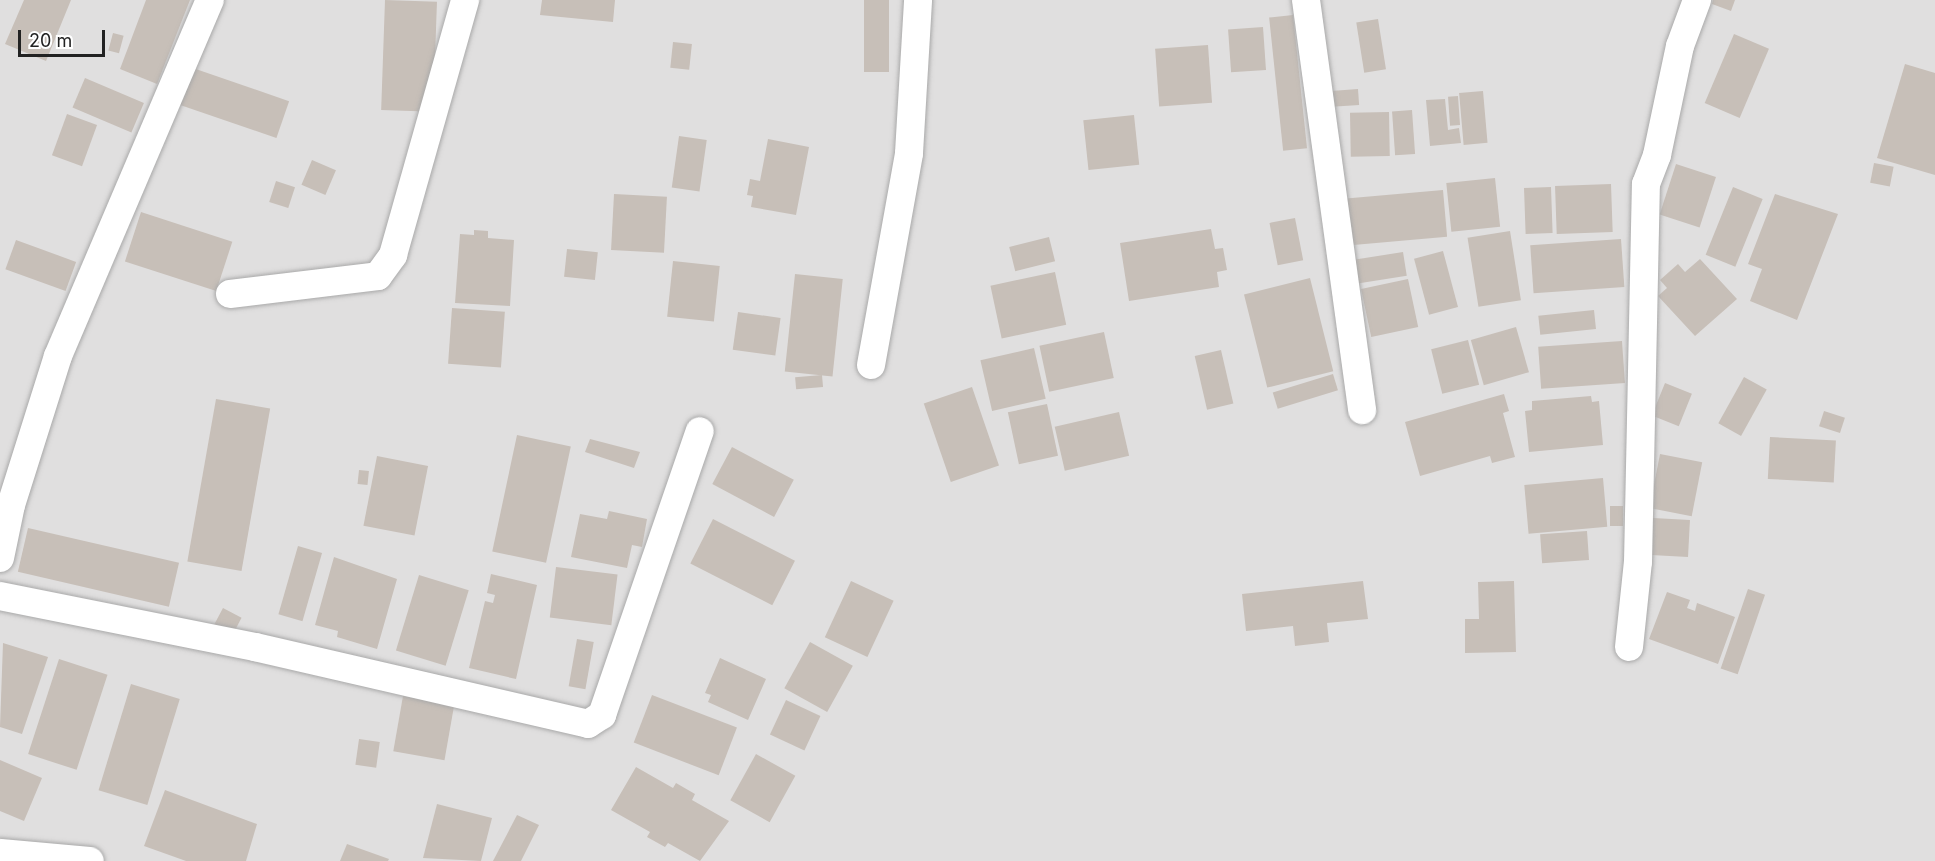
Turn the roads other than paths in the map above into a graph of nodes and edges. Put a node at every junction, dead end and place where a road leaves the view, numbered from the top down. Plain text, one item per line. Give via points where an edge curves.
1 (210, 0) edge
2 (465, 0) edge
3 (918, 0) edge
4 (1306, 0) edge
5 (1697, 0) edge
6 (230, 294) dead end
7 (871, 365) dead end
8 (1362, 410) dead end
9 (700, 431) dead end
10 (0, 558) edge
11 (0, 596) edge
12 (1629, 647) dead end
13 (3, 856) edge
14 (90, 861) edge

1 - 10 street via 58,356 11,505
2 - 6 street via 393,255 378,276
3 - 7 street via 909,153
4 - 8 street
5 - 12 street via 1680,46 1657,155 1646,184 1638,562
9 - 11 street via 602,715 588,724 255,647
13 - 14 street

